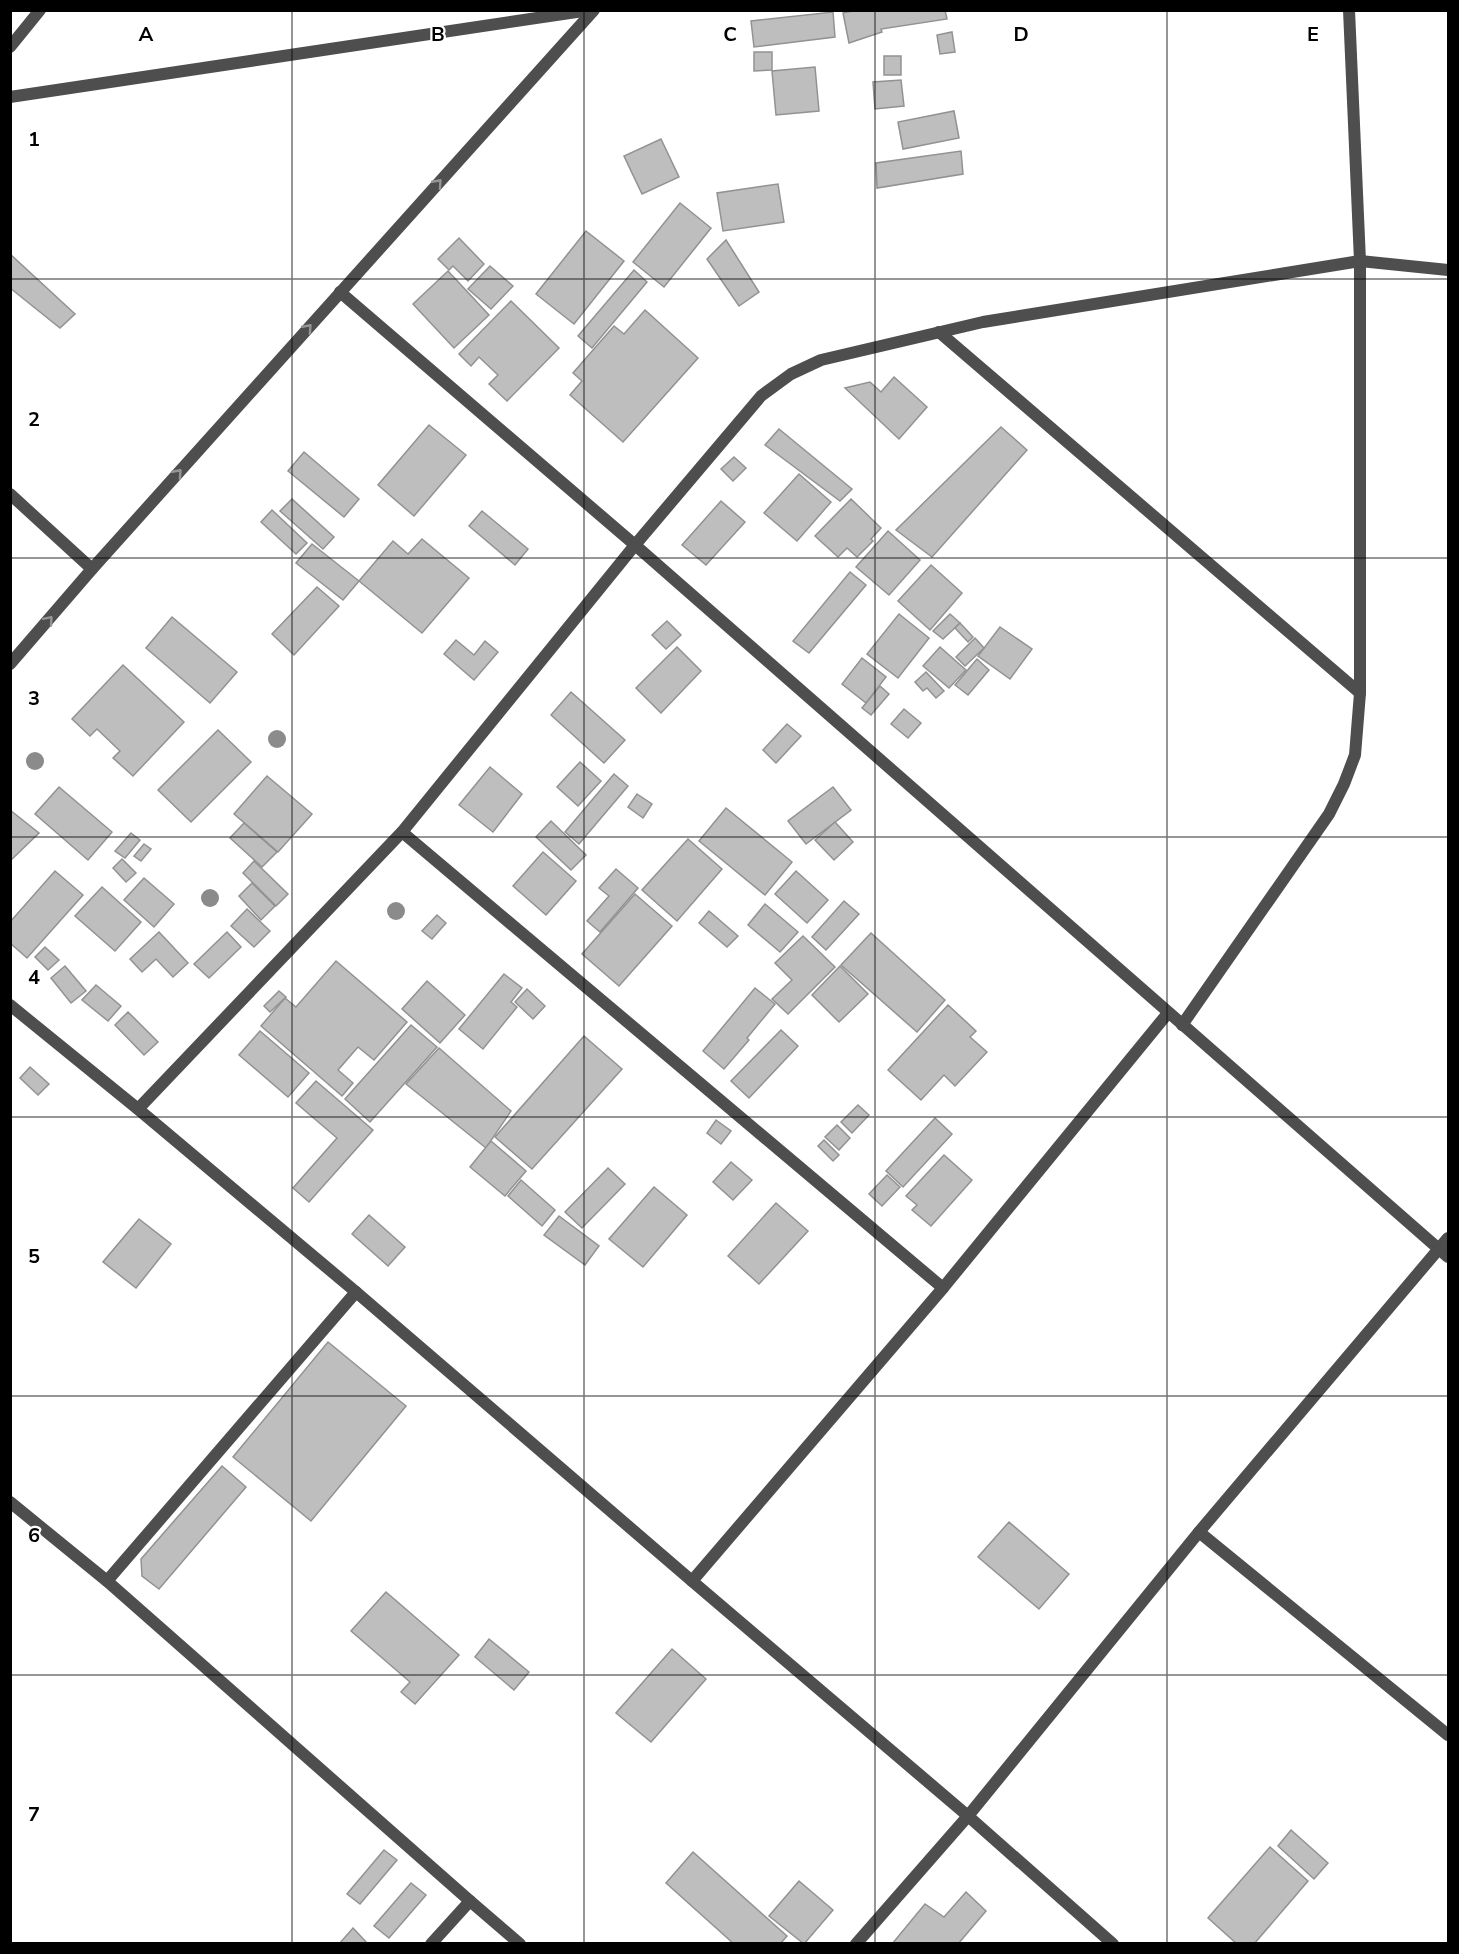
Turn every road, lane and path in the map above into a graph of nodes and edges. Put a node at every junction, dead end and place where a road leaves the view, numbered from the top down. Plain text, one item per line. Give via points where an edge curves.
1 (40, 10) edge
2 (592, 10) edge
3 (1349, 10) edge
4 (10, 47) edge
5 (10, 97) edge
6 (1360, 261) junction
7 (1449, 270) edge
8 (340, 292) junction
9 (939, 332) junction
10 (10, 494) edge
11 (635, 545) junction
12 (92, 569) junction
13 (10, 664) edge
14 (1360, 693) junction
15 (402, 832) junction
16 (10, 1005) edge
17 (1168, 1013) junction
18 (1182, 1025) junction
19 (138, 1109) junction
20 (1449, 1238) edge
21 (1444, 1253) edge
22 (943, 1288) junction
23 (356, 1292) junction
24 (10, 1502) edge
25 (1199, 1532) junction
26 (107, 1581) junction
27 (692, 1581) junction
28 (1449, 1735) edge
29 (968, 1816) junction
30 (470, 1901) junction
31 (431, 1944) edge
32 (520, 1944) edge
33 (856, 1944) edge
34 (1113, 1944) edge

1 - 4 street
2 - 5 street
8 -> 2 street
3 - 6 street
6 - 7 street
6 - 9 street
6 - 14 street
8 - 11 street
12 -> 8 street
9 - 11 street via 821,360 791,374 761,396
9 - 14 street
10 - 12 street
11 - 15 street
11 - 17 street
13 -> 12 street
14 - 18 street via 1355,755 1329,814
15 - 19 street
15 - 22 street
16 - 19 street
17 - 18 street
17 - 22 street
18 - 21 street
19 - 23 street
20 - 21 street
21 - 25 street
22 - 27 street
23 - 26 street
23 - 27 street
24 - 26 street
25 - 28 street
25 - 29 street
26 - 30 street
27 - 29 street
29 - 33 street
29 - 34 street
30 - 31 street
30 - 32 street

